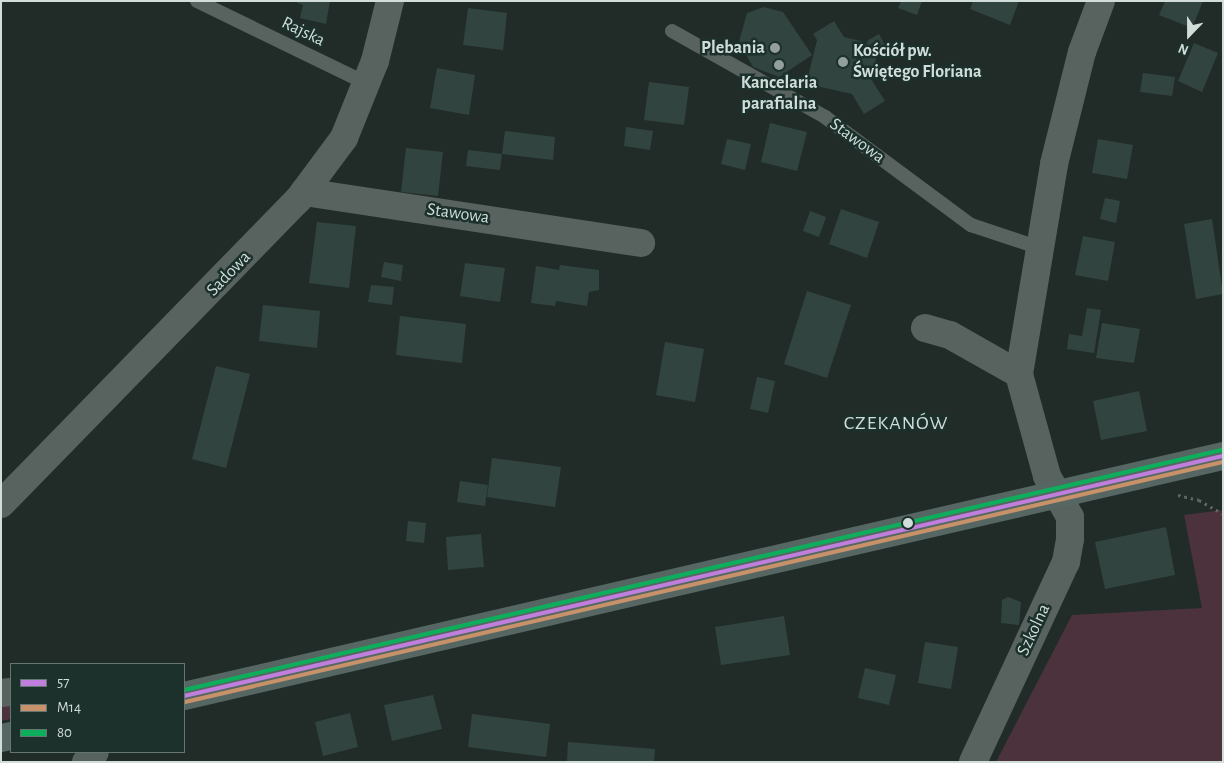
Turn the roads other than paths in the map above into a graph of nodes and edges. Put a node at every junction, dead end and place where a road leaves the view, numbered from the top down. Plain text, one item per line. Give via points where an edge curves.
1 (197, 1) edge
2 (390, 1) edge
3 (1102, 1) edge
4 (672, 31) dead end
5 (366, 83) junction
6 (304, 192) junction
7 (641, 243) dead end
8 (1040, 248) junction
9 (925, 328) dead end
10 (1019, 374) junction
11 (1223, 456) edge
12 (1057, 496) junction
13 (1, 504) edge
14 (185, 696) edge
15 (973, 762) edge

1 - 5 lane, Rajska
2 - 5 street, Sadowa
3 - 8 street via 1082,52
4 - 8 lane, Stawowa via 825,117 971,224
5 - 6 street, Sadowa via 344,138
6 - 7 street, Stawowa
6 - 13 street, Sadowa via 243,259
8 - 10 street
9 - 10 street via 950,335
10 - 12 street via 1037,446
11 - 12 main road
12 - 14 main road
12 - 15 street, Szkolna via 1070,517 1066,562

